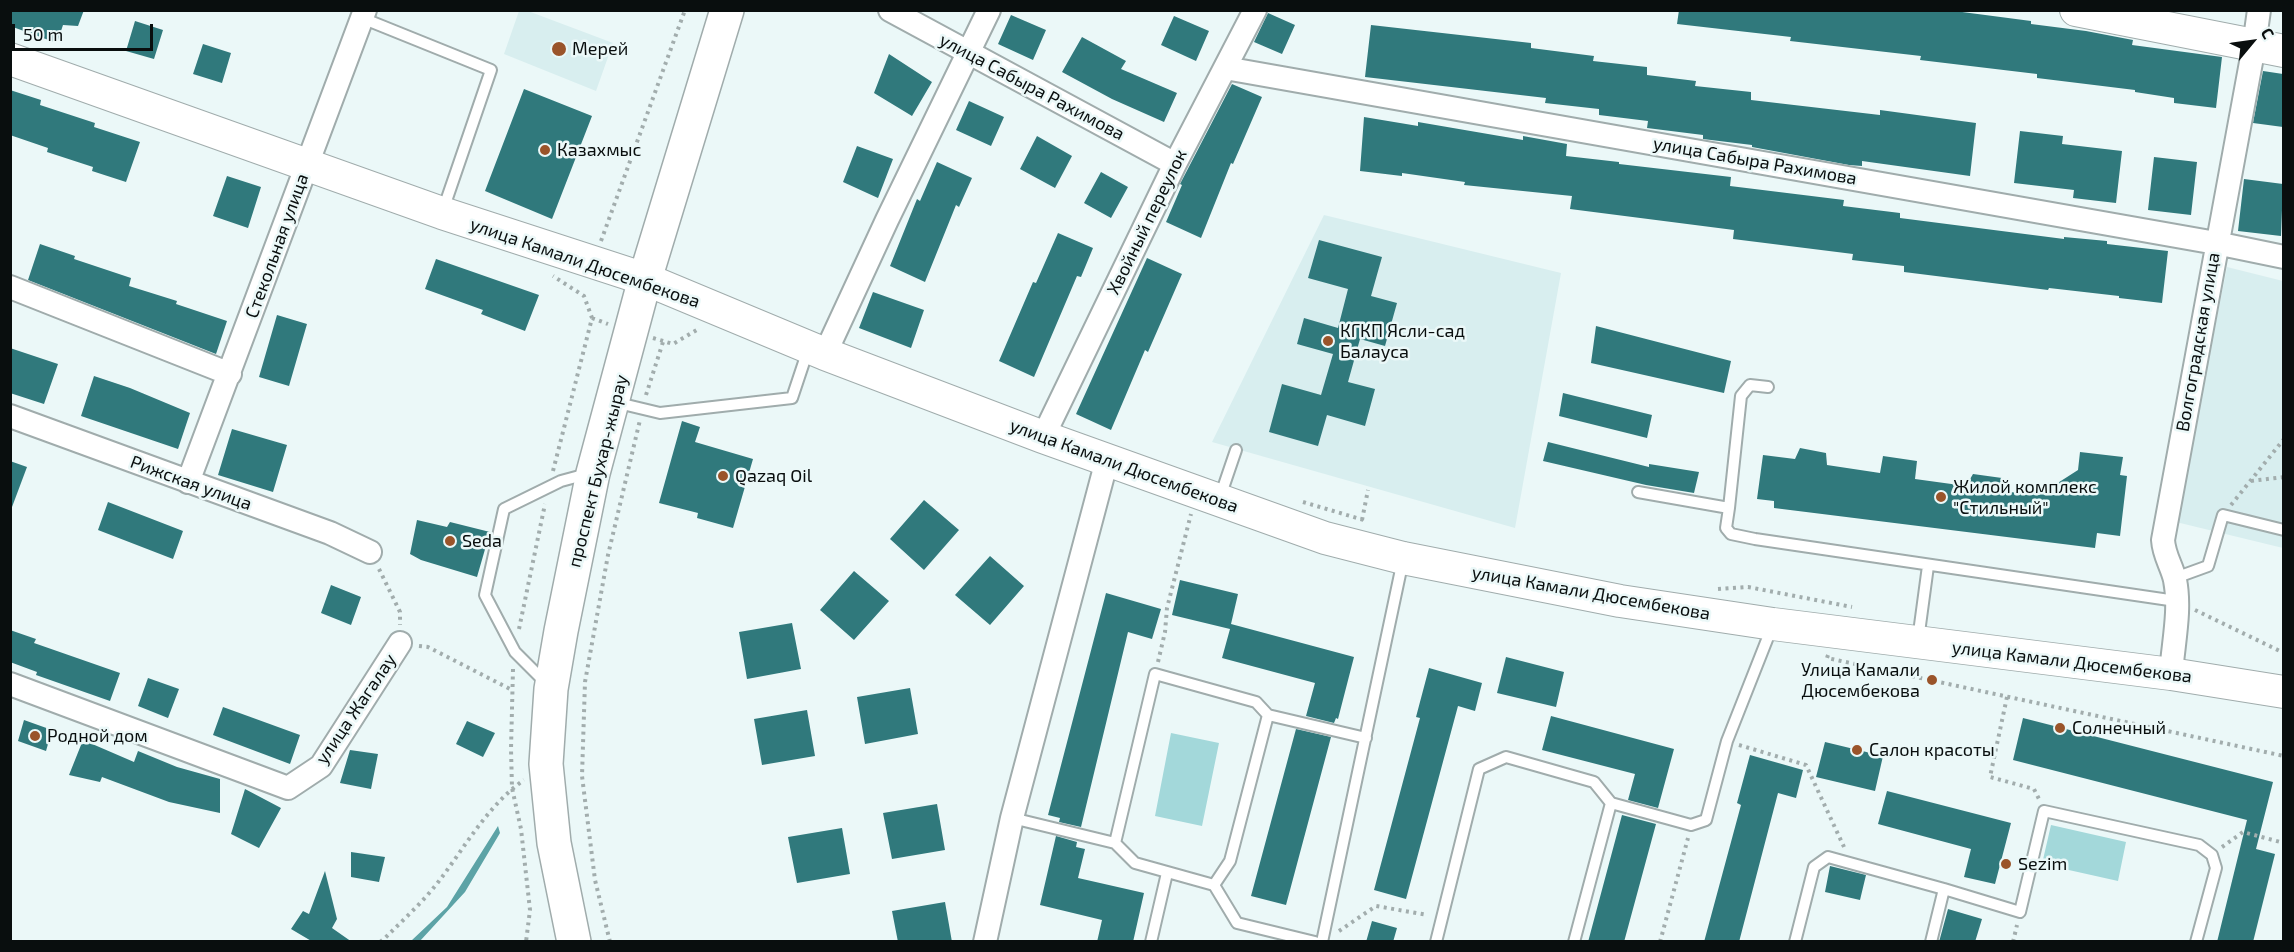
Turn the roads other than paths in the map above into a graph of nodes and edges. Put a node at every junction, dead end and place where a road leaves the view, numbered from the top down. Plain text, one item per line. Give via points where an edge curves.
1 (727, 10) edge
2 (890, 10) edge
3 (989, 10) edge
4 (1256, 10) edge
5 (2076, 10) edge
6 (2259, 10) edge
7 (363, 14) edge
8 (2269, 48) edge
9 (967, 52) junction
10 (10, 58) edge
11 (1226, 68) junction
12 (1175, 164) junction
13 (307, 165) junction
14 (442, 213) junction
15 (2216, 243) junction
16 (2283, 257) edge
17 (645, 279) junction
18 (10, 287) edge
19 (817, 350) junction
20 (230, 374) junction
21 (1768, 387) dead end
22 (628, 405) junction
23 (10, 416) edge
24 (1043, 437) junction
25 (1236, 450) dead end
26 (1107, 460) junction
27 (593, 473) junction
28 (188, 482) junction
29 (1638, 492) dead end
30 (1208, 497) junction
31 (1729, 508) junction
32 (2283, 530) edge
33 (370, 552) road end
34 (1403, 558) junction
35 (1928, 566) junction
36 (2175, 578) junction
37 (2176, 601) junction
38 (1773, 624) junction
39 (1918, 642) junction
40 (400, 643) road end
41 (2171, 674) junction
42 (10, 684) edge
43 (552, 689) junction
44 (2283, 692) edge
45 (1268, 715) junction
46 (1366, 738) junction
47 (1611, 803) junction
48 (1012, 818) junction
49 (1115, 843) junction
50 (1167, 873) junction
51 (1214, 885) junction
52 (1944, 889) junction
53 (574, 942) edge
54 (985, 942) edge
55 (1151, 942) edge
56 (1315, 942) edge
57 (1322, 942) edge
58 (1436, 942) edge
59 (1574, 942) edge
60 (1795, 942) edge
61 (1931, 942) edge
62 (2196, 942) edge

1 - 17 main road, проспект Бухар-жырау
2 - 9 street, улица Сабыра Рахимова
3 - 9 street
4 - 11 street, Хвойный переулок
5 - 8 main road
6 - 8 street, Волгоградская улица
7 - 13 street, Стекольная улица
7 - 14 lane via 491,70
8 - 15 street, Волгоградская улица
9 - 12 street, улица Сабыра Рахимова
9 - 19 street via 842,313
10 - 13 main road, улица Камали Дюсембекова
11 - 12 street, Хвойный переулок
11 - 15 street, улица Сабыра Рахимова
12 - 24 street, Хвойный переулок
13 - 14 main road, улица Камали Дюсембекова
13 - 20 street, Стекольная улица
14 - 17 main road, улица Камали Дюсембекова
15 - 16 street, улица Сабыра Рахимова
15 - 36 street, Волгоградская улица via 2163,540
17 - 19 main road, улица Камали Дюсембекова
17 - 22 main road, проспект Бухар-жырау
18 - 20 street
19 - 22 lane via 792,398 660,412
19 - 24 main road, улица Камали Дюсембекова
20 - 28 street, Стекольная улица
21 - 31 lane via 1750,385 1741,396
22 - 27 main road, проспект Бухар-жырау
23 - 28 street, Рижская улица
24 - 26 main road, улица Камали Дюсембекова
25 - 30 lane
26 - 30 main road, улица Камали Дюсембекова
26 - 48 street
27 - 43 main road, проспект Бухар-жырау
27 - 43 lane via 561,481 504,509 485,595 515,652
28 - 33 street, Рижская улица via 330,533
29 - 31 lane
30 - 34 main road, улица Камали Дюсембекова via 1325,538
31 - 35 lane via 1726,528 1731,534
32 - 36 lane via 2223,515 2208,566
34 - 38 main road, улица Камали Дюсембекова via 1620,601
34 - 46 lane
35 - 37 lane
35 - 39 lane
36 - 37 street, Волгоградская улица
37 - 41 street, Волгоградская улица
38 - 39 main road, улица Камали Дюсембекова
38 - 47 lane via 1727,741 1706,820 1691,825
39 - 41 main road, улица Камали Дюсембекова
40 - 42 street, улица Жагалау via 321,766 288,788
41 - 44 main road, улица Камали Дюсембекова
43 - 53 main road, проспект Бухар-жырау via 546,764 554,843
45 - 46 lane
45 - 49 lane via 1256,702 1155,674
45 - 51 lane via 1230,861
46 - 57 lane
47 - 58 lane via 1594,782 1506,757 1479,769
47 - 59 lane
48 - 49 lane
48 - 54 street
49 - 50 lane via 1135,863
50 - 51 lane
50 - 55 lane
51 - 56 lane via 1237,923
52 - 60 lane via 1828,857 1814,867
52 - 61 lane
52 - 62 lane via 2020,912 2044,811 2199,845 2212,855 2216,868

